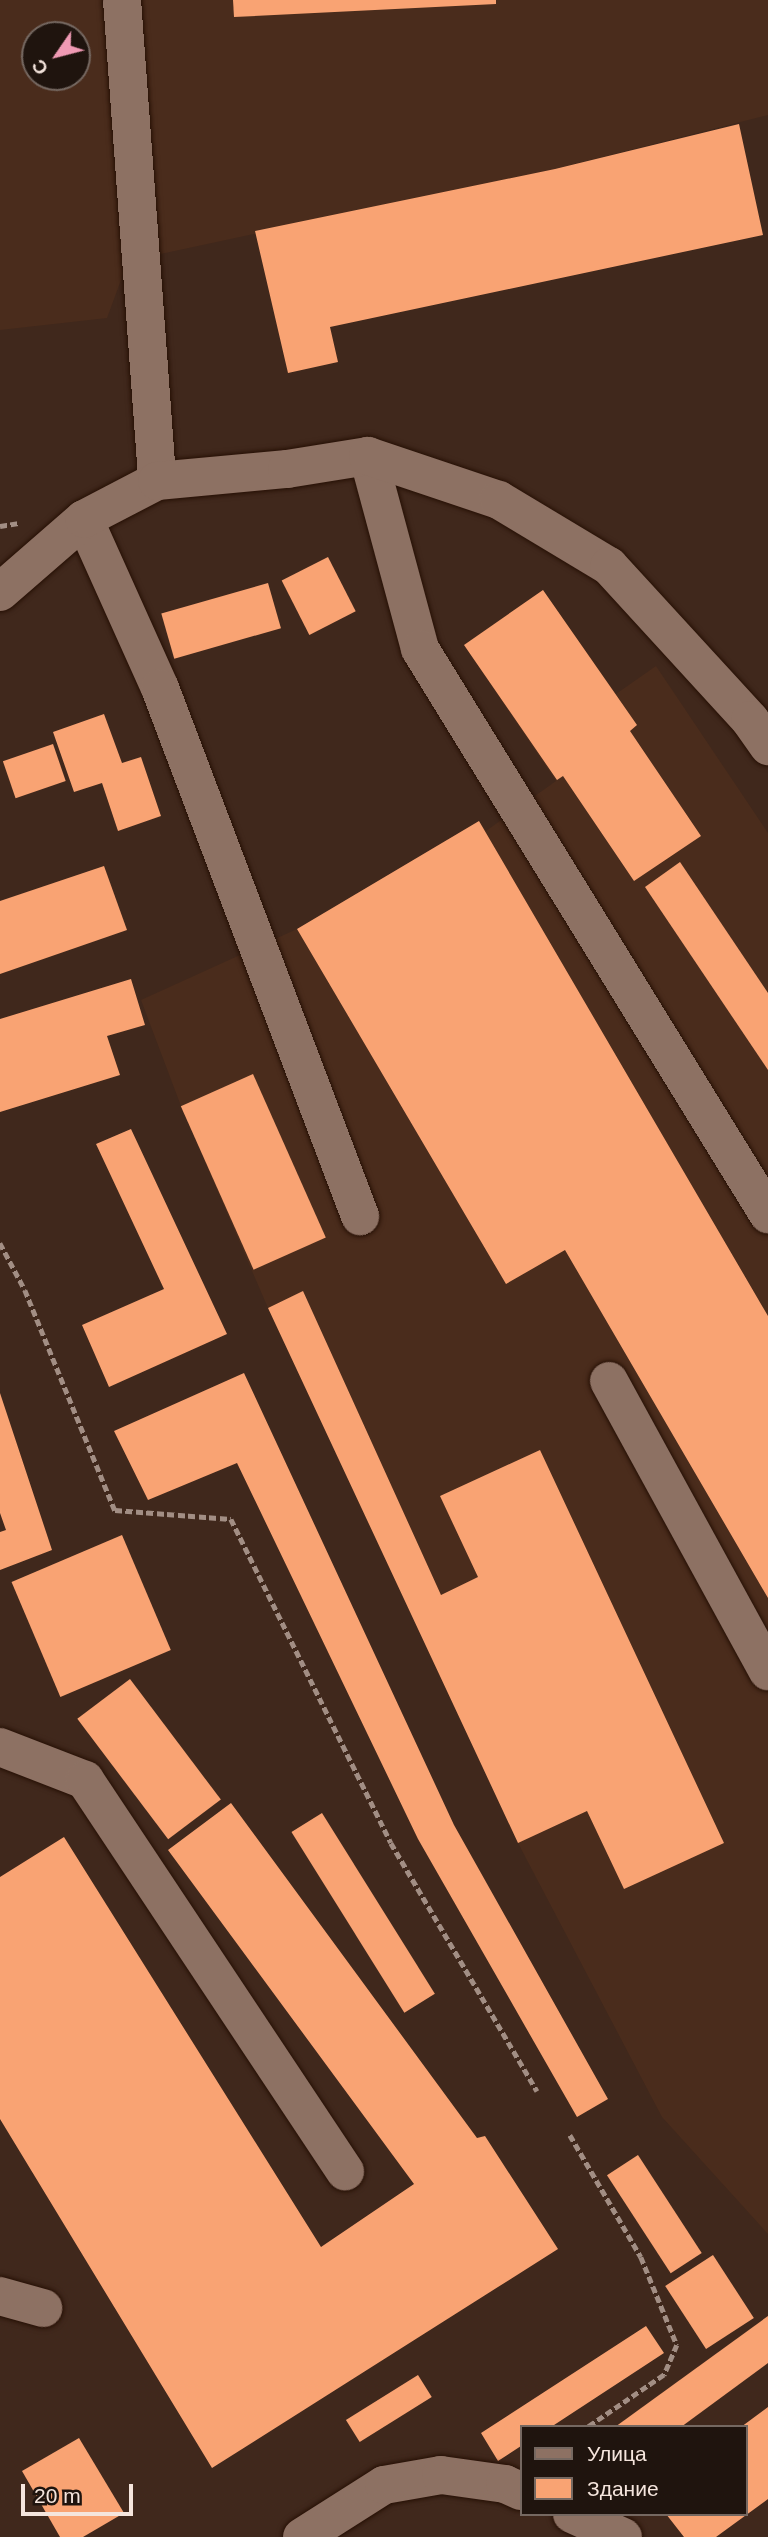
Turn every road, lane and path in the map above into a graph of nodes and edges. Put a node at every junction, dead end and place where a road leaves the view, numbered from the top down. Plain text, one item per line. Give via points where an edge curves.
1 (122, 0) edge
2 (368, 456) junction
3 (157, 481) junction
4 (84, 519) junction
5 (0, 592) edge
6 (768, 746) edge
7 (768, 1214) edge
8 (360, 1216) dead end
9 (0, 1243) edge
10 (609, 1381) dead end
11 (768, 1671) edge
12 (0, 1747) edge
13 (537, 2091) dead end
14 (570, 2135) dead end
15 (345, 2171) dead end
16 (0, 2296) edge
17 (43, 2308) dead end
18 (591, 2425) edge
19 (520, 2491) edge
20 (576, 2516) edge
21 (302, 2537) edge
22 (623, 2537) edge

1 - 3 street
2 - 3 street
2 - 6 street via 499,500 609,566 750,720
2 - 7 street via 420,649
3 - 4 street
4 - 5 street
4 - 8 street via 160,688
9 - 13 path via 25,1290 115,1510 230,1519 391,1843
10 - 11 street
12 - 15 street via 85,1780
14 - 18 path via 641,2257 677,2345 664,2375
16 - 17 street
19 - 21 street via 505,2484 441,2475 384,2485
20 - 22 street

